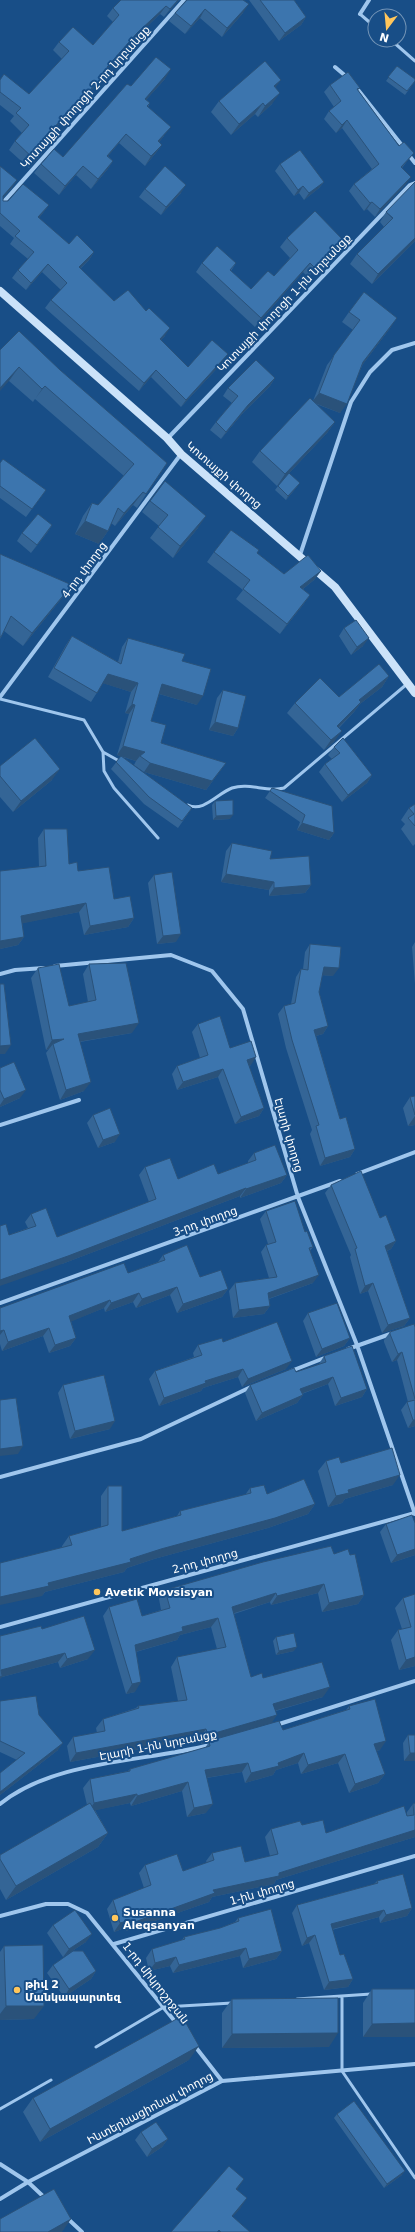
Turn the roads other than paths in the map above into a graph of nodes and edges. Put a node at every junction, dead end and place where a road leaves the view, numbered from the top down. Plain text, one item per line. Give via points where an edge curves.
1 (184, 0) edge
2 (369, 0) edge
3 (360, 14) joint
4 (367, 20) edge
5 (400, 48) edge
6 (415, 61) edge
7 (335, 67) dead end
8 (415, 163) edge
9 (415, 183) edge
10 (0, 206) edge
11 (0, 291) edge
12 (415, 343) edge
13 (167, 438) junction
14 (182, 454) junction
15 (300, 555) junction
16 (408, 684) junction
17 (415, 693) edge
18 (0, 698) edge
19 (103, 752) junction
20 (126, 764) edge
21 (187, 805) edge
22 (158, 838) dead end
23 (0, 974) edge
24 (79, 1100) dead end
25 (0, 1125) edge
26 (415, 1152) edge
27 (349, 1178) edge
28 (342, 1180) edge
29 (298, 1197) junction
30 (0, 1303) edge
31 (400, 1330) edge
32 (357, 1345) junction
33 (342, 1351) edge
34 (335, 1354) edge
35 (284, 1374) edge
36 (262, 1383) edge
37 (0, 1477) edge
38 (415, 1513) edge
39 (0, 1627) edge
40 (415, 1681) edge
41 (272, 1726) edge
42 (212, 1744) edge
43 (0, 1804) edge
44 (415, 1856) edge
45 (0, 1916) edge
46 (114, 1944) junction
47 (378, 1994) edge
48 (342, 1996) junction
49 (295, 1999) edge
50 (234, 2003) edge
51 (164, 2007) junction
52 (178, 2026) edge
53 (188, 2038) edge
54 (96, 2047) dead end
55 (415, 2064) edge
56 (342, 2071) junction
57 (51, 2080) dead end
58 (222, 2081) junction
59 (0, 2109) edge
60 (0, 2164) edge
61 (415, 2178) edge
62 (28, 2182) junction
63 (0, 2199) edge
64 (50, 2202) edge
65 (60, 2212) edge
66 (82, 2232) edge

1 - 10 street, Կոտայքի փողոցի 2-րդ նրբանցք
2 - 3 street
3 - 4 lane
5 - 6 lane
7 - 8 street via 344,72
9 - 13 street, Կոտայքի փողոցի 1-ին նրբանցք via 410,185
11 - 13 main road, Կոտայքի փողոց
12 - 15 street via 392,350 370,372 351,402
13 - 14 main road, Կոտայքի փողոց
14 - 15 main road, Կոտայքի փողոց
14 - 18 street, 4-րդ փողոց
15 - 16 main road, Կոտայքի փողոց via 335,587
16 - 17 main road, Կոտայքի փողոց
16 - 21 lane via 284,788 266,790 240,786 226,790 200,807 193,808
18 - 19 lane via 84,720
19 - 20 lane
19 - 22 lane via 104,771 114,788
23 - 29 street, Էլարի փողոց via 15,970 171,955 212,971 244,1009
24 - 25 street
26 - 27 street
28 - 29 street, 3-րդ փողոց
29 - 30 street, 3-րդ փողոց
29 - 32 street, Էլարի փողոց
31 - 32 street
32 - 33 street
32 - 38 street, Էլարի փողոց
34 - 35 street
36 - 37 street via 233,1394 141,1439
38 - 39 street, 2-րդ փողոց
40 - 41 street
42 - 43 street, Էլարի 1-ին նրբանցք via 77,1769 40,1782
44 - 46 street, 1-ին փողոց
45 - 46 street, 1-րդ միկրոշրջան via 46,1904 68,1904 87,1913
46 - 51 street, 1-րդ միկրոշրջան
47 - 48 lane
48 - 49 lane
48 - 56 lane
50 - 51 lane
51 - 52 street, 1-րդ միկրոշրջան
51 - 54 lane
53 - 58 street, 1-րդ միկրոշրջան
55 - 56 street, Ինտերնացիոնալ փողոց
56 - 58 street, Ինտերնացիոնալ փողոց
56 - 61 lane
57 - 59 lane
58 - 62 street, Ինտերնացիոնալ փողոց
60 - 62 street
62 - 63 street, Ինտերնացիոնալ փողոց
62 - 64 street
65 - 66 street

